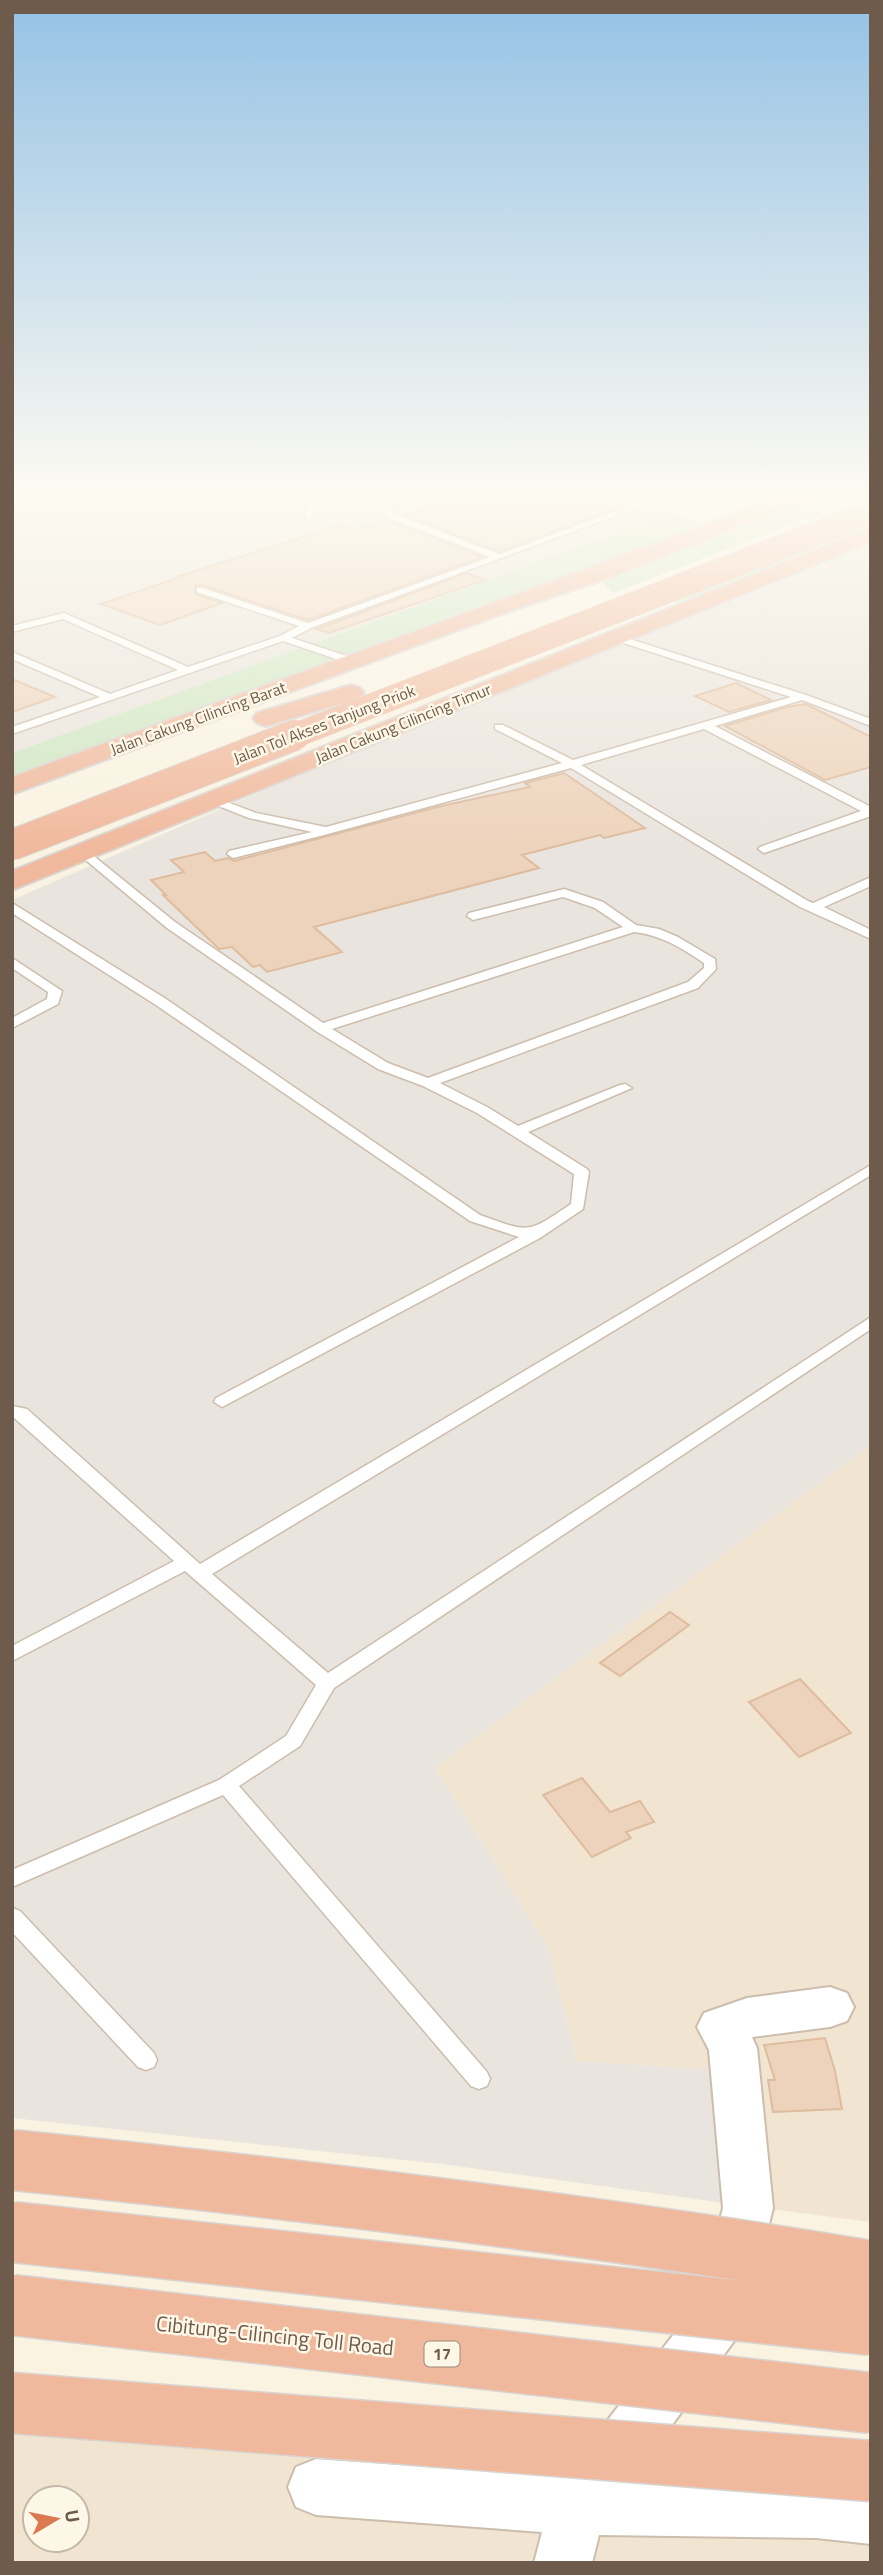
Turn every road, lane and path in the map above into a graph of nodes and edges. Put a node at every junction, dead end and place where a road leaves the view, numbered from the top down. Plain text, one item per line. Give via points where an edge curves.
1 (257, 609) edge
2 (355, 609) edge
3 (493, 609) edge
4 (570, 609) edge
5 (595, 609) edge
6 (620, 609) edge
7 (680, 609) edge
8 (308, 626) junction
9 (12, 629) edge
10 (617, 635) junction
11 (283, 638) junction
12 (12, 655) edge
13 (352, 661) junction
14 (188, 671) junction
15 (351, 693) junction
16 (802, 697) junction
17 (111, 698) junction
18 (871, 723) edge
19 (707, 726) junction
20 (499, 727) dead end
21 (12, 730) edge
22 (572, 764) junction
23 (12, 786) edge
24 (215, 801) junction
25 (12, 804) edge
26 (871, 812) edge
27 (12, 822) edge
28 (326, 831) junction
29 (12, 845) edge
30 (764, 849) dead end
31 (85, 853) junction
32 (233, 854) dead end
33 (12, 881) edge
34 (871, 881) edge
35 (857, 888) junction
36 (871, 894) edge
37 (12, 907) edge
38 (814, 907) junction
39 (473, 916) dead end
40 (633, 928) junction
41 (871, 935) edge
42 (12, 962) edge
43 (12, 1024) edge
44 (321, 1028) junction
45 (428, 1083) junction
46 (625, 1088) dead end
47 (517, 1132) junction
48 (871, 1170) edge
49 (540, 1232) junction
50 (871, 1322) edge
51 (222, 1402) dead end
52 (12, 1412) edge
53 (193, 1568) junction
54 (12, 1654) edge
55 (327, 1683) junction
56 (226, 1785) junction
57 (12, 1879) edge
58 (12, 1917) edge
59 (830, 2007) dead end
60 (146, 2060) dead end
61 (479, 2080) dead end
62 (12, 2160) edge
63 (12, 2232) edge
64 (871, 2271) edge
65 (12, 2305) edge
66 (871, 2325) edge
67 (12, 2403) edge
68 (871, 2403) edge
69 (871, 2471) edge
70 (316, 2487) dead end
71 (577, 2507) junction
72 (871, 2516) edge
73 (563, 2563) edge

1 - 8 lane
2 - 8 lane
3 - 13 highway, Jalan Cakung Cilincing Barat
4 - 15 highway, Jalan Tol Akses Tanjung Priok
5 - 10 highway via 620,622
6 - 29 highway, Jalan Tol Akses Tanjung Priok, bridge
7 - 10 highway, Jalan Cakung Cilincing Timur
8 - 11 lane
9 - 14 lane via 64,616
10 - 16 lane
10 - 24 highway, Jalan Cakung Cilincing Timur
11 - 13 lane
11 - 14 lane
12 - 17 lane
13 - 23 highway, Jalan Cakung Cilincing Barat
14 - 17 lane
15 - 25 highway
15 - 27 highway, Jalan Tol Akses Tanjung Priok
16 - 18 lane
16 - 19 lane
17 - 21 lane
19 - 22 lane
19 - 26 lane
20 - 22 lane
22 - 28 lane
22 - 38 lane
24 - 28 lane via 253,816
24 - 31 highway, Jalan Cakung Cilincing Timur
26 - 30 lane
28 - 32 lane
31 - 33 highway, Jalan Cakung Cilincing Timur
31 - 44 lane via 171,925
34 - 35 lane
35 - 36 lane
35 - 38 lane
37 - 49 lane via 161,1002 475,1218 516,1233
38 - 41 lane
39 - 40 lane via 564,893 599,905
40 - 44 lane
40 - 45 lane via 673,936 710,962 710,969 693,985
42 - 43 lane via 55,991 53,1001
44 - 45 lane via 383,1066
45 - 47 lane
46 - 47 lane
47 - 49 lane via 582,1172 578,1206
48 - 53 lane
49 - 51 lane
50 - 55 lane
52 - 53 lane via 21,1413
53 - 54 lane
53 - 55 lane
55 - 56 lane via 293,1741
56 - 57 lane
56 - 61 lane
58 - 60 lane
59 - 71 street via 747,2018 721,2027 733,2048 748,2208 721,2315
62 - 64 highway, bridge via 418,2203 702,2242
63 - 66 highway, bridge
65 - 68 highway, Cibitung-Cilincing Toll Road / 17, bridge
67 - 69 highway, bridge
70 - 71 street
71 - 72 street via 816,2510
71 - 73 street

